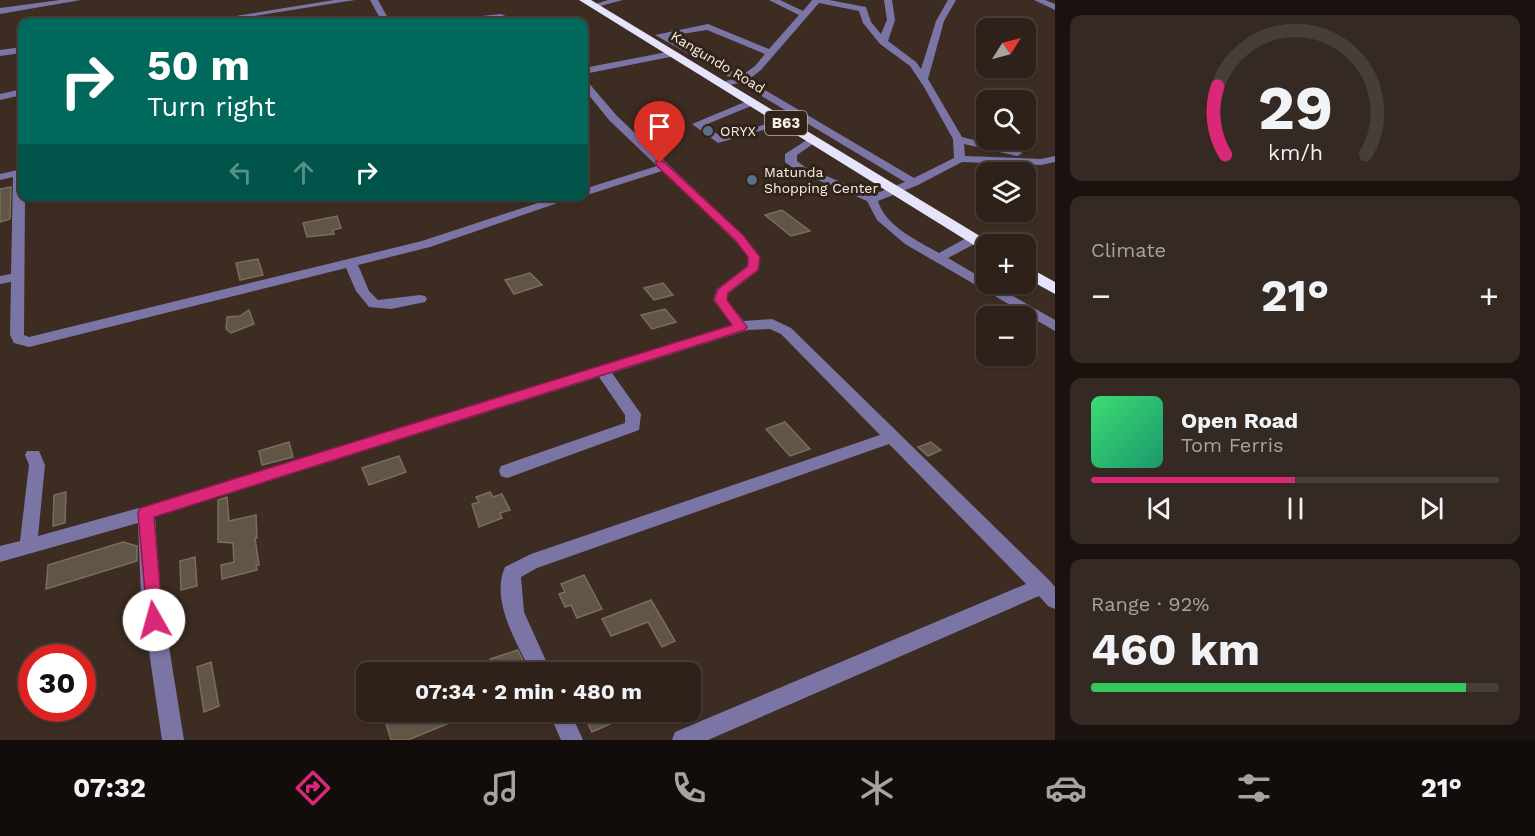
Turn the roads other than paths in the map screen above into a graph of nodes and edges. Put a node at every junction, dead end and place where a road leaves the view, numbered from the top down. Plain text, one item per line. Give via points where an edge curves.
1 (77, 0) edge
2 (351, 0) edge
3 (374, 0) edge
4 (619, 0) edge
5 (773, 0) edge
6 (816, 0) edge
7 (870, 0) edge
8 (888, 0) edge
9 (952, 0) edge
10 (1038, 0) edge
11 (316, 2) edge
12 (589, 3) edge
13 (1055, 7) edge
14 (862, 9) junction
15 (0, 11) edge
16 (804, 14) junction
17 (226, 18) edge
18 (384, 18) edge
19 (661, 35) junction
20 (645, 38) junction
21 (883, 42) junction
22 (18, 51) edge
23 (0, 53) edge
24 (770, 53) junction
25 (672, 54) junction
26 (588, 70) edge
27 (741, 80) junction
28 (923, 80) junction
29 (723, 85) junction
30 (588, 88) edge
31 (18, 93) edge
32 (0, 97) edge
33 (752, 102) junction
34 (786, 122) junction
35 (813, 139) junction
36 (958, 139) junction
37 (960, 159) junction
38 (1054, 161) edge
39 (664, 167) junction
40 (18, 174) edge
41 (0, 177) edge
42 (914, 183) junction
43 (896, 191) junction
44 (588, 192) edge
45 (872, 199) junction
46 (20, 201) edge
47 (557, 201) edge
48 (974, 239) joint
49 (939, 258) junction
50 (351, 263) junction
51 (18, 277) junction
52 (1036, 277) edge
53 (0, 280) edge
54 (1055, 289) edge
55 (420, 299) dead end
56 (1055, 326) edge
57 (741, 327) junction
58 (601, 369) junction
59 (894, 436) junction
60 (33, 455) dead end
61 (507, 471) dead end
62 (146, 513) junction
63 (27, 546) junction
64 (0, 554) edge
65 (1048, 593) edge
66 (536, 662) edge
67 (564, 722) edge
68 (173, 740) edge
69 (572, 740) edge
70 (683, 740) edge

1 - 15 street
2 - 11 street
3 - 18 street
4 - 12 street
5 - 16 street
6 - 14 street
6 - 16 street
7 - 14 street
8 - 21 street via 891,20
9 - 28 street via 940,21
10 - 13 street
11 - 17 street
12 - 20 highway, Kangundo Road / B63
14 - 21 street
16 - 24 street
19 - 20 street
19 - 24 street via 708,27
19 - 27 street
20 - 25 highway, Kangundo Road / B63
21 - 28 street via 913,64
22 - 23 street
24 - 27 street
25 - 26 street
25 - 29 highway, Kangundo Road / B63
27 - 29 street
27 - 42 street
28 - 36 street
29 - 33 highway, Kangundo Road / B63
30 - 39 street
31 - 32 street
33 - 34 highway, Kangundo Road / B63
33 - 34 street via 697,124 718,140
34 - 35 highway, Kangundo Road / B63
35 - 43 highway, Kangundo Road / B63
35 - 45 street via 791,154 795,165
36 - 37 street
36 - 38 street
37 - 38 street
37 - 42 street
39 - 44 street
39 - 57 street via 754,257 754,267 722,292 720,300
40 - 41 street
42 - 43 street
43 - 45 street
43 - 48 highway, Kangundo Road / B63
45 - 49 street via 876,211 899,234
46 - 51 street
47 - 50 street via 426,244
48 - 49 street
49 - 56 street
50 - 51 street via 29,342 19,340 17,335
50 - 55 street via 368,302 386,305
51 - 53 street
52 - 54 highway
57 - 58 street
57 - 59 street via 772,324 786,331
58 - 61 street via 633,414 633,426
58 - 62 street
59 - 65 street
59 - 66 street via 531,562 512,573 512,608
60 - 63 street via 38,465
62 - 63 street
62 - 68 street via 151,597
63 - 64 street
65 - 70 street
67 - 69 street

